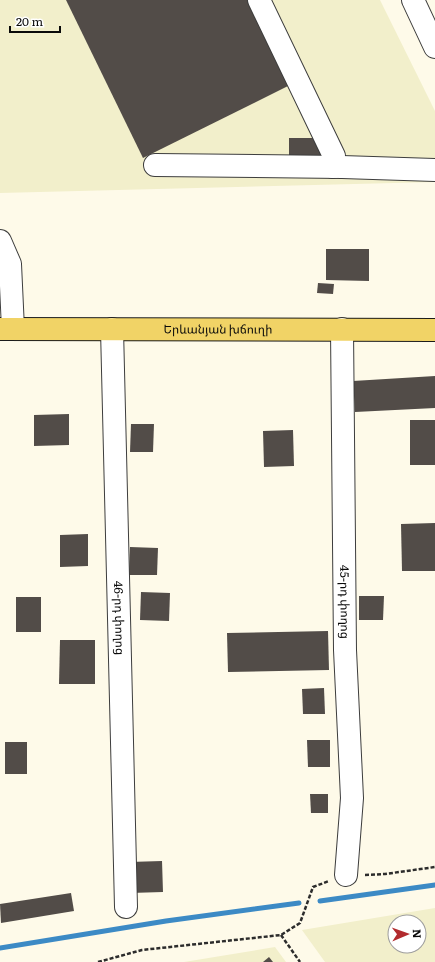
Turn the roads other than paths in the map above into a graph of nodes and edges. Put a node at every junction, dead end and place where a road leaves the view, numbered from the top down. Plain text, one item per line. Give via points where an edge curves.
1 (259, 0) edge
2 (412, 0) edge
3 (435, 47) edge
4 (155, 165) dead end
5 (333, 167) junction
6 (435, 170) edge
7 (0, 241) edge
8 (7, 329) edge
9 (112, 329) junction
10 (342, 329) junction
11 (435, 330) edge
12 (346, 875) road end
13 (126, 907) dead end

1 - 5 street via 334,156
2 - 3 street
4 - 5 street
5 - 6 street
7 - 8 street via 10,264
8 - 9 main road, Երևանյան խճուղի
9 - 10 main road, Երևանյան խճուղի
9 - 13 street, 46-րդ փողոց
10 - 11 main road, Երևանյան խճուղի
10 - 12 street, 45-րդ փողոց via 346,650 352,798

